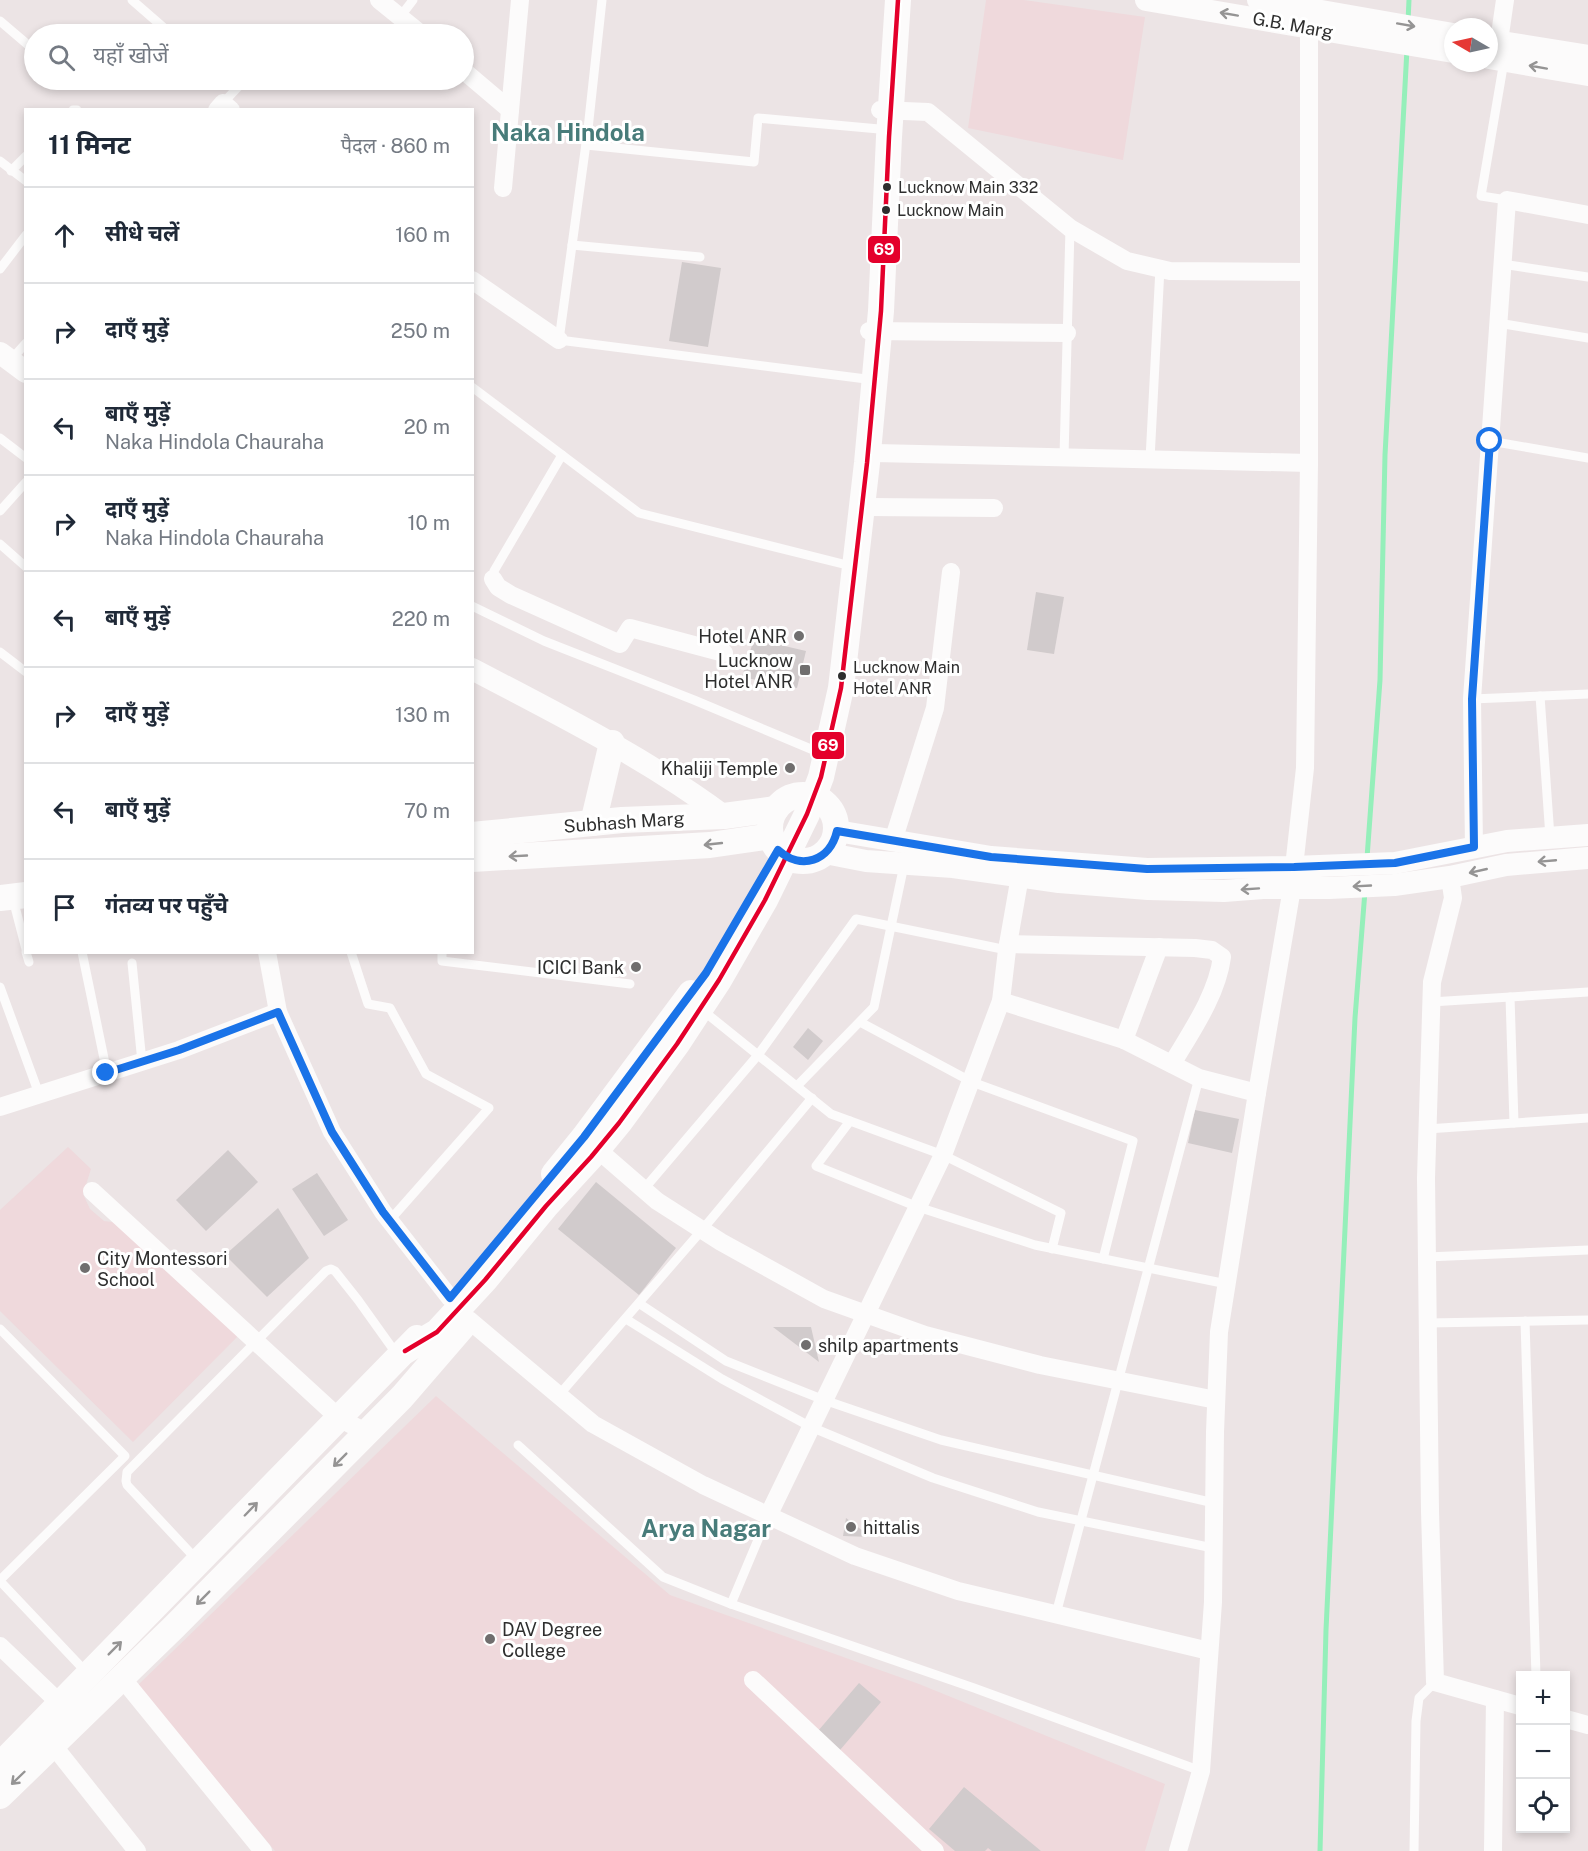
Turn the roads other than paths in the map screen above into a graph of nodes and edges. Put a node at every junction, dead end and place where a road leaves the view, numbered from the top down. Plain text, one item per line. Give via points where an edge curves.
1 (132, 0) edge
2 (380, 0) edge
3 (413, 0) edge
4 (520, 0) edge
5 (602, 0) edge
6 (885, 0) edge
7 (898, 0) edge
8 (907, 0) edge
9 (1146, 0) edge
10 (1258, 0) edge
11 (1505, 0) edge
12 (1311, 12) edge
13 (400, 17) junction
14 (0, 21) edge
15 (160, 24) edge
16 (409, 24) edge
17 (1498, 36) edge
18 (24, 41) edge
19 (1444, 42) edge
20 (1498, 52) edge
21 (1498, 53) edge
22 (1588, 56) edge
23 (1493, 72) edge
24 (1588, 75) edge
25 (474, 79) edge
26 (236, 90) edge
27 (224, 107) edge
28 (510, 110) junction
29 (886, 117) junction
30 (586, 145) junction
31 (24, 158) edge
32 (0, 161) edge
33 (12, 171) junction
34 (24, 180) edge
35 (503, 188) dead end
36 (1507, 200) junction
37 (1588, 215) edge
38 (1071, 228) junction
39 (24, 238) edge
40 (572, 245) junction
41 (700, 257) dead end
42 (1502, 264) junction
43 (1160, 268) junction
44 (0, 269) edge
45 (1309, 272) junction
46 (1588, 277) edge
47 (474, 281) edge
48 (1498, 323) junction
49 (879, 331) junction
50 (1067, 333) junction
51 (1588, 338) edge
52 (559, 340) junction
53 (24, 346) edge
54 (12, 362) edge
55 (874, 380) junction
56 (474, 389) edge
57 (0, 438) edge
58 (1490, 441) junction
59 (875, 453) junction
60 (562, 455) junction
61 (24, 456) edge
62 (1064, 457) junction
63 (1588, 458) edge
64 (1150, 459) junction
65 (1309, 463) junction
66 (24, 484) edge
67 (870, 507) junction
68 (994, 508) dead end
69 (0, 512) edge
70 (0, 544) edge
71 (24, 565) edge
72 (847, 565) junction
73 (951, 572) dead end
74 (493, 579) joint
75 (474, 607) edge
76 (0, 652) edge
77 (724, 653) dead end
78 (24, 670) edge
79 (474, 670) edge
80 (1588, 694) edge
81 (1540, 696) junction
82 (1472, 699) junction
83 (612, 743) junction
84 (818, 752) junction
85 (805, 795) junction
86 (776, 809) junction
87 (724, 816) junction
88 (593, 823) junction
89 (831, 830) junction
90 (474, 835) edge
91 (1588, 835) edge
92 (1550, 837) junction
93 (893, 841) junction
94 (774, 843) junction
95 (1474, 847) junction
96 (1588, 858) edge
97 (474, 859) edge
98 (801, 861) junction
99 (904, 863) junction
100 (1395, 874) junction
101 (1020, 876) junction
102 (1293, 878) junction
103 (1450, 878) junction
104 (13, 889) edge
105 (892, 927) junction
106 (24, 940) edge
107 (1007, 947) junction
108 (1159, 947) junction
109 (82, 954) edge
110 (267, 954) edge
111 (352, 954) edge
112 (442, 954) edge
113 (132, 963) dead end
114 (630, 984) dead end
115 (0, 987) edge
116 (1588, 992) edge
117 (1510, 997) junction
118 (687, 998) junction
119 (1001, 1001) junction
120 (1431, 1002) junction
121 (278, 1012) junction
122 (707, 1014) junction
123 (860, 1022) junction
124 (1124, 1040) junction
125 (758, 1055) junction
126 (142, 1062) junction
127 (1172, 1064) junction
128 (106, 1073) junction
129 (1198, 1077) junction
130 (972, 1082) junction
131 (797, 1086) junction
132 (1257, 1093) junction
133 (39, 1094) junction
134 (812, 1098) junction
135 (0, 1107) edge
136 (1588, 1118) edge
137 (850, 1120) junction
138 (1514, 1123) junction
139 (1427, 1129) junction
140 (584, 1137) junction
141 (944, 1155) junction
142 (607, 1158) junction
143 (644, 1189) junction
144 (92, 1191) dead end
145 (918, 1207) junction
146 (390, 1220) junction
147 (702, 1230) junction
148 (1052, 1249) junction
149 (1588, 1251) edge
150 (1427, 1257) junction
151 (1103, 1259) junction
152 (1148, 1268) junction
153 (1227, 1284) junction
154 (640, 1304) junction
155 (460, 1309) junction
156 (866, 1314) junction
157 (626, 1319) junction
158 (1588, 1320) edge
159 (1525, 1321) junction
160 (1428, 1323) junction
161 (0, 1329) edge
162 (438, 1332) junction
163 (255, 1342) junction
164 (402, 1354) junction
165 (424, 1372) junction
166 (1118, 1381) junction
167 (559, 1395) junction
168 (824, 1400) junction
169 (1216, 1400) junction
170 (339, 1418) junction
171 (811, 1427) junction
172 (367, 1433) junction
173 (518, 1445) dead end
174 (1092, 1475) junction
175 (1214, 1503) junction
176 (768, 1516) junction
177 (1080, 1520) junction
178 (1213, 1548) junction
179 (199, 1562) junction
180 (0, 1581) edge
181 (731, 1604) junction
182 (1056, 1614) junction
183 (0, 1646) edge
184 (1209, 1651) junction
185 (1536, 1671) edge
186 (89, 1674) junction
187 (122, 1678) junction
188 (753, 1680) dead end
189 (1435, 1682) junction
190 (1495, 1699) junction
191 (1516, 1705) edge
192 (69, 1712) junction
193 (1570, 1720) edge
194 (1588, 1725) edge
195 (45, 1735) junction
196 (0, 1765) edge
197 (1201, 1771) junction
198 (0, 1796) edge
199 (137, 1851) edge
200 (263, 1851) edge
201 (935, 1851) edge
202 (1178, 1851) edge
203 (1414, 1851) edge
204 (1493, 1851) edge

1 - 15 lane
2 - 13 street
3 - 13 lane
4 - 28 street
5 - 30 lane
6 - 29 main road
7 - 155 main road via 881,311 867,463 841,688 821,777 765,900 677,1044 612,1131
8 - 29 main road
12 -> 9 street, G.B. Marg
10 - 12 street
11 - 17 street
12 - 19 street via 1371,29
12 - 45 street
13 - 16 street
14 - 18 lane
20 - 22 street
24 -> 21 street
23 - 36 lane via 1481,196
25 - 28 street
26 - 27 lane
28 - 35 street
29 - 30 lane via 758,118 753,162
29 - 38 street via 928,112
29 - 49 main road
30 - 40 lane
31 - 33 lane
32 - 33 lane
33 - 34 lane
36 - 37 street
36 - 42 street
38 - 43 street via 1127,261
38 - 50 lane
39 - 44 lane
40 - 41 lane
40 - 52 lane
42 - 46 lane
42 - 48 street
43 - 45 street
43 - 64 lane
45 - 65 street
47 - 52 street
48 - 51 lane
48 - 58 street
49 - 50 street
49 - 55 main road
50 - 62 lane
52 - 55 lane
53 - 54 lane
55 - 59 main road
55 - 72 main road
56 - 60 lane
57 - 61 lane
58 - 63 lane
58 - 82 street
59 - 62 street
59 - 67 main road
60 - 72 lane via 639,513
60 - 74 lane via 494,571
62 - 64 street
64 - 65 street
65 - 102 street via 1305,768
66 - 69 lane
67 - 68 street
67 - 89 main road via 852,674 837,752
70 - 71 lane
72 - 84 main road via 835,675
73 - 93 street via 934,708
74 - 77 street via 511,595 620,644 630,628
75 - 84 lane via 544,640
76 - 78 lane
79 - 83 street
80 - 81 lane
81 - 82 lane
81 - 92 lane
82 - 95 street
83 - 87 street
83 - 88 main road
84 - 85 main road
85 - 86 main road via 793,796
85 - 89 main road via 823,800
86 - 87 main road, Subhash Marg
86 - 94 main road via 771,818
87 - 88 main road, Subhash Marg
88 - 90 main road, Subhash Marg
89 - 93 street
89 - 98 main road via 810,861
89 - 99 street via 866,861
91 - 92 street
92 - 95 street
93 - 102 street via 991,857
94 -> 97 main road
94 - 98 main road via 792,860
94 - 118 main road via 706,973
95 - 100 street
96 -> 103 street via 1506,865
98 - 122 main road
99 - 101 street
99 - 105 lane
100 - 102 street via 1331,865
100 -> 102 street via 1329,888
100 - 103 street
102 -> 101 street via 1263,888 1224,891 1148,889
101 - 107 street
102 - 132 street
103 - 120 street via 1454,898 1432,982
104 - 106 lane
105 - 107 lane
105 - 123 lane via 874,1007
105 - 125 lane via 856,919
107 - 108 street
107 - 119 street
108 - 124 street
108 - 127 street via 1212,950 1222,957 1220,973
109 - 128 lane
110 - 121 street
111 - 146 lane via 368,1004 390,1008 426,1074 489,1108
112 - 114 lane via 442,961
113 - 126 lane
115 - 133 lane
116 - 117 lane
117 - 120 lane
117 - 138 lane
118 - 122 lane
118 - 140 main road
119 - 124 street
119 - 130 street
120 - 139 street
121 - 126 street
121 - 146 street via 332,1132
122 - 125 lane
122 - 142 main road
123 - 130 lane
123 - 131 lane
124 - 127 street
125 - 131 lane
125 - 143 lane
126 - 128 street
127 - 129 street
128 - 133 street
129 - 132 street
129 - 152 lane
130 - 141 street
130 - 151 lane via 1133,1141
131 - 134 lane
132 - 153 street
133 - 135 street
134 - 137 lane via 831,1114
134 - 147 lane
136 - 138 lane
137 - 141 lane
137 - 145 lane via 816,1166
138 - 139 lane
139 - 150 street
140 - 142 street
140 - 155 main road
141 - 145 street
141 - 148 lane via 1061,1213
142 - 143 street
142 - 155 main road
143 - 147 street
144 - 163 street
145 - 148 lane
145 - 156 street
146 - 155 street
147 - 154 lane
147 - 156 street via 824,1299
148 - 151 lane
149 - 150 lane
150 - 160 street
151 - 152 lane
152 - 153 lane
152 - 166 lane
153 - 169 street via 1219,1332
154 - 157 lane
154 - 168 lane via 726,1360
155 - 162 main road
155 - 164 main road
155 - 165 main road
155 - 167 street
156 - 166 street via 948,1341
156 - 168 street
157 - 167 lane
157 - 171 lane via 722,1379
158 - 159 lane
159 - 160 lane
159 - 185 lane
160 - 189 street
161 - 180 lane via 125,1456
162 - 164 main road
162 - 165 main road
163 - 164 lane via 331,1269
163 - 170 street
163 - 179 lane via 127,1472 127,1485
164 - 170 main road
165 - 172 main road
166 - 169 street
166 - 174 lane
167 - 176 street via 593,1424
168 - 171 street
168 - 174 lane via 941,1440
169 - 175 street
170 - 172 street
179 -> 170 main road
171 - 176 street
171 - 177 lane via 933,1478 1038,1512
172 -> 187 main road
173 - 181 lane via 663,1577
174 - 175 lane
174 - 177 lane
175 - 178 street
176 - 181 lane
176 - 182 street via 865,1560 958,1591
177 - 178 lane
177 - 182 lane
178 - 184 street
186 -> 179 main road
180 - 186 lane
181 - 197 lane
182 - 184 street
183 - 192 street
184 - 197 street
186 - 192 main road
187 - 192 main road
187 - 200 street
188 - 201 street
189 - 190 street
189 - 203 lane via 1419,1698 1416,1721
190 - 191 street
190 - 204 street
192 - 195 main road
193 - 194 street
195 - 196 main road
195 -> 198 main road
195 - 199 street
197 - 202 street

